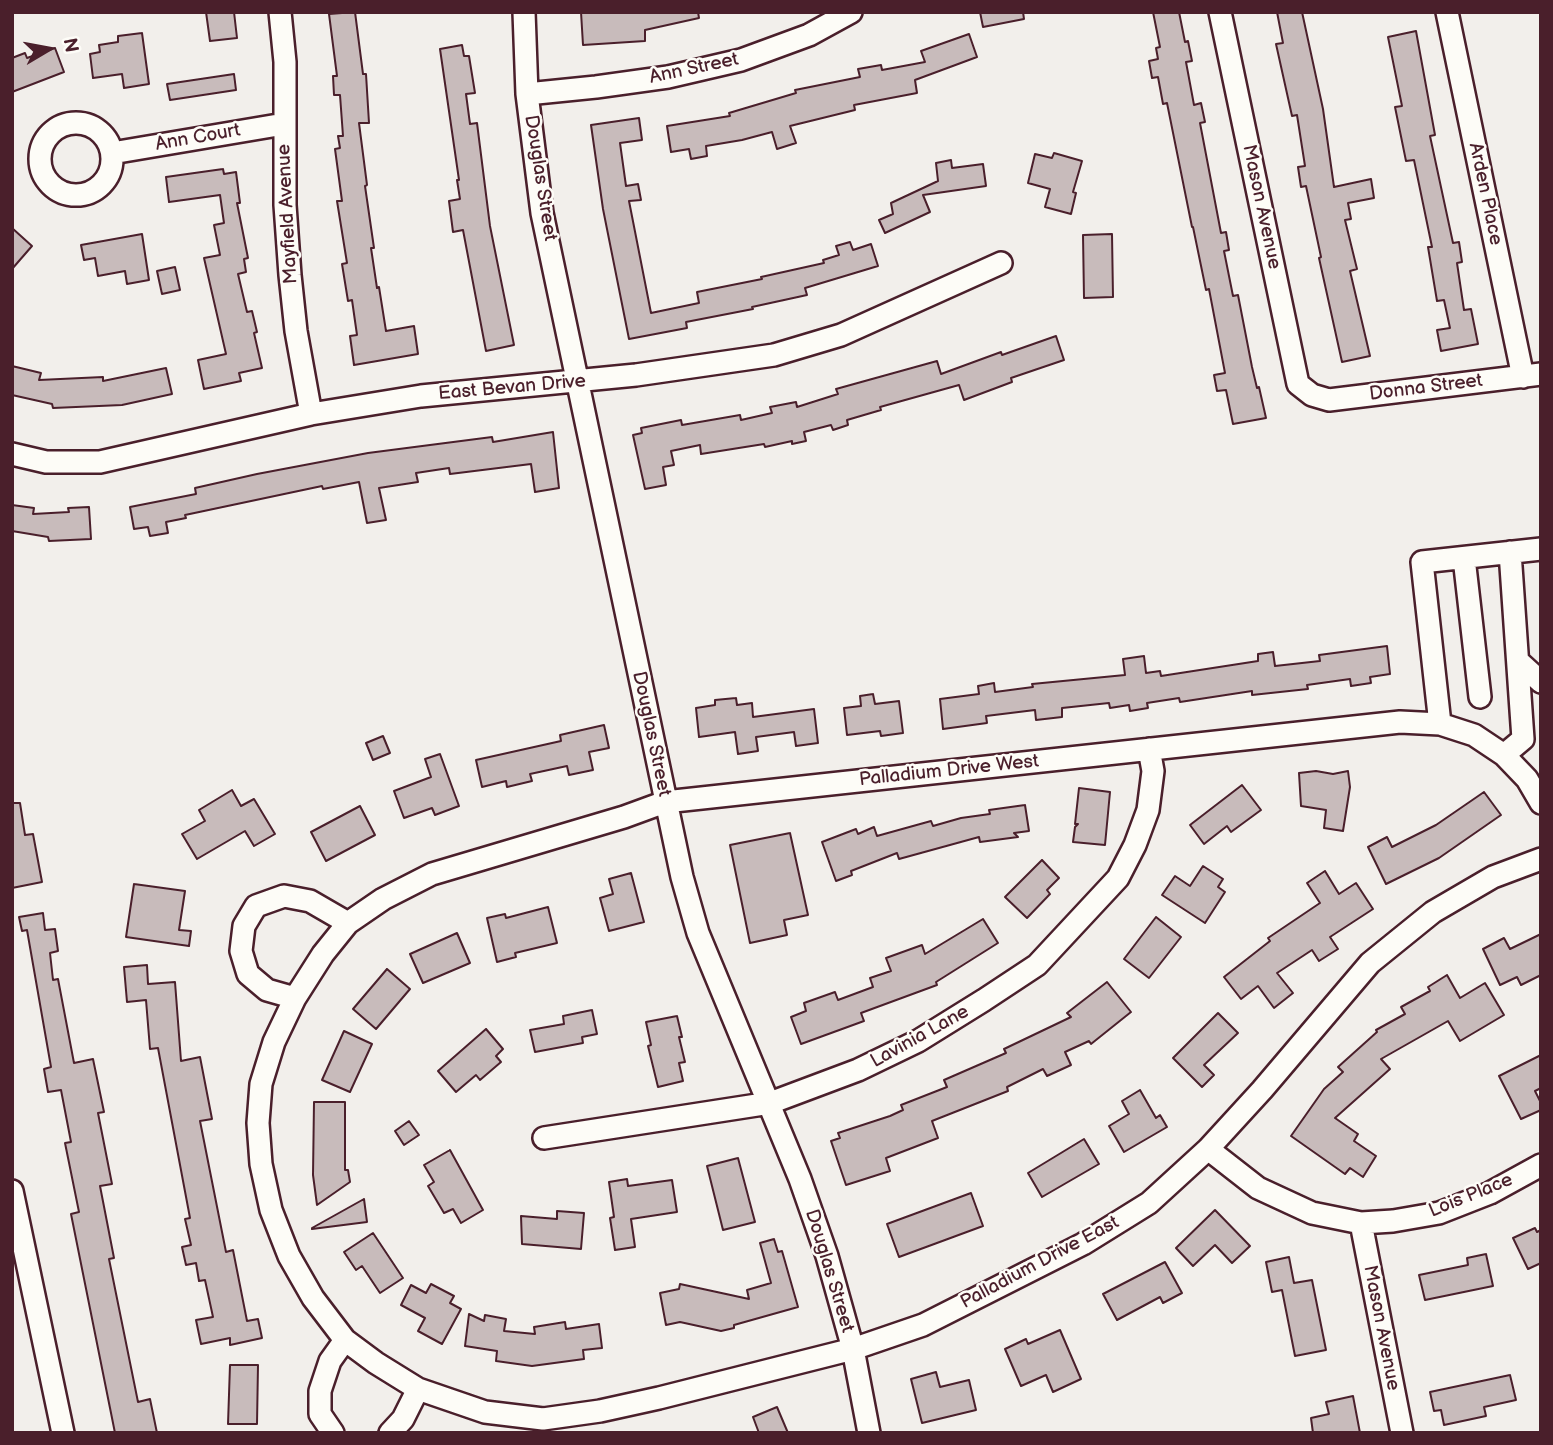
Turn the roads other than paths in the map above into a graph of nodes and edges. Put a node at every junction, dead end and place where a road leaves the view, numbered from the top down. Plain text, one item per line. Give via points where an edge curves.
1 (280, 12) edge
2 (524, 12) edge
3 (851, 12) edge
4 (1220, 12) edge
5 (1447, 12) edge
6 (527, 94) junction
7 (284, 124) junction
8 (112, 153) dead end
9 (1000, 263) dead end
10 (1532, 376) edge
11 (578, 382) junction
12 (1312, 395) joint
13 (311, 414) junction
14 (12, 454) edge
15 (1541, 549) edge
16 (1510, 552) junction
17 (1464, 558) junction
18 (1518, 661) junction
19 (1541, 682) edge
20 (1480, 697) dead end
21 (1440, 724) junction
22 (1149, 749) junction
23 (1504, 755) junction
24 (1537, 790) edge
25 (666, 802) junction
26 (1541, 859) edge
27 (348, 923) junction
28 (295, 998) junction
29 (770, 1103) junction
30 (544, 1138) dead end
31 (1208, 1149) junction
32 (261, 1164) joint
33 (1541, 1166) edge
34 (12, 1191) edge
35 (1361, 1223) junction
36 (345, 1340) junction
37 (853, 1349) junction
38 (418, 1389) junction
39 (64, 1433) edge
40 (333, 1433) edge
41 (390, 1433) edge
42 (869, 1433) edge
43 (1402, 1433) edge

1 - 7 street, Mayfield Avenue
2 - 6 street, Douglas Street
3 - 6 street, Ann Street via 809,35 741,60 668,77
4 - 12 street, Mason Avenue via 1298,384
5 - 10 street, Arden Place
6 - 11 street, Douglas Street via 542,213
7 - 8 street, Ann Court
7 - 13 street, Mayfield Avenue via 290,275
9 - 11 street, East Bevan Drive via 841,335 774,355
10 - 12 street, Donna Street via 1329,400
11 - 13 street, East Bevan Drive via 421,396
11 - 25 street, Douglas Street
13 - 14 street, East Bevan Drive via 100,462 46,462
15 - 16 street
16 - 17 street
16 - 18 street
17 - 20 street
17 - 21 street via 1422,562
18 - 19 street
18 - 23 street via 1524,739
21 - 22 street, Palladium Drive West via 1400,722
21 - 23 street, Palladium Drive West via 1474,735
22 - 25 street, Palladium Drive West
22 - 29 street, Lavinia Lane via 1153,771 1148,810 1118,878 1037,965 918,1041 859,1070
23 - 24 street, Palladium Drive West
25 - 27 street, Palladium Drive West via 432,874
25 - 29 street, Douglas Street via 698,933
26 - 31 street, Palladium Drive East via 1493,877 1433,912 1370,963
27 - 28 street, Palladium Drive West
27 - 28 street via 310,901 284,896 256,906 244,926 240,951 248,974 267,990
28 - 32 street, Palladium Drive West via 261,1084
29 - 30 street, Lavinia Lane
29 - 37 street, Douglas Street via 827,1256
31 - 35 street, Lois Place via 1258,1188 1312,1213
31 - 37 street, Palladium Drive East via 1149,1203 1083,1244 923,1325
32 - 36 street, Palladium Drive East via 271,1210 289,1256
33 - 35 street, Lois Place via 1439,1213
34 - 39 street
35 - 43 street, Mason Avenue
36 - 38 street, Palladium Drive East
36 - 40 street via 330,1361 320,1391 320,1414
37 - 38 street, Palladium Drive East via 659,1398 543,1419 485,1412
37 - 42 street, Douglas Street
38 - 41 street

